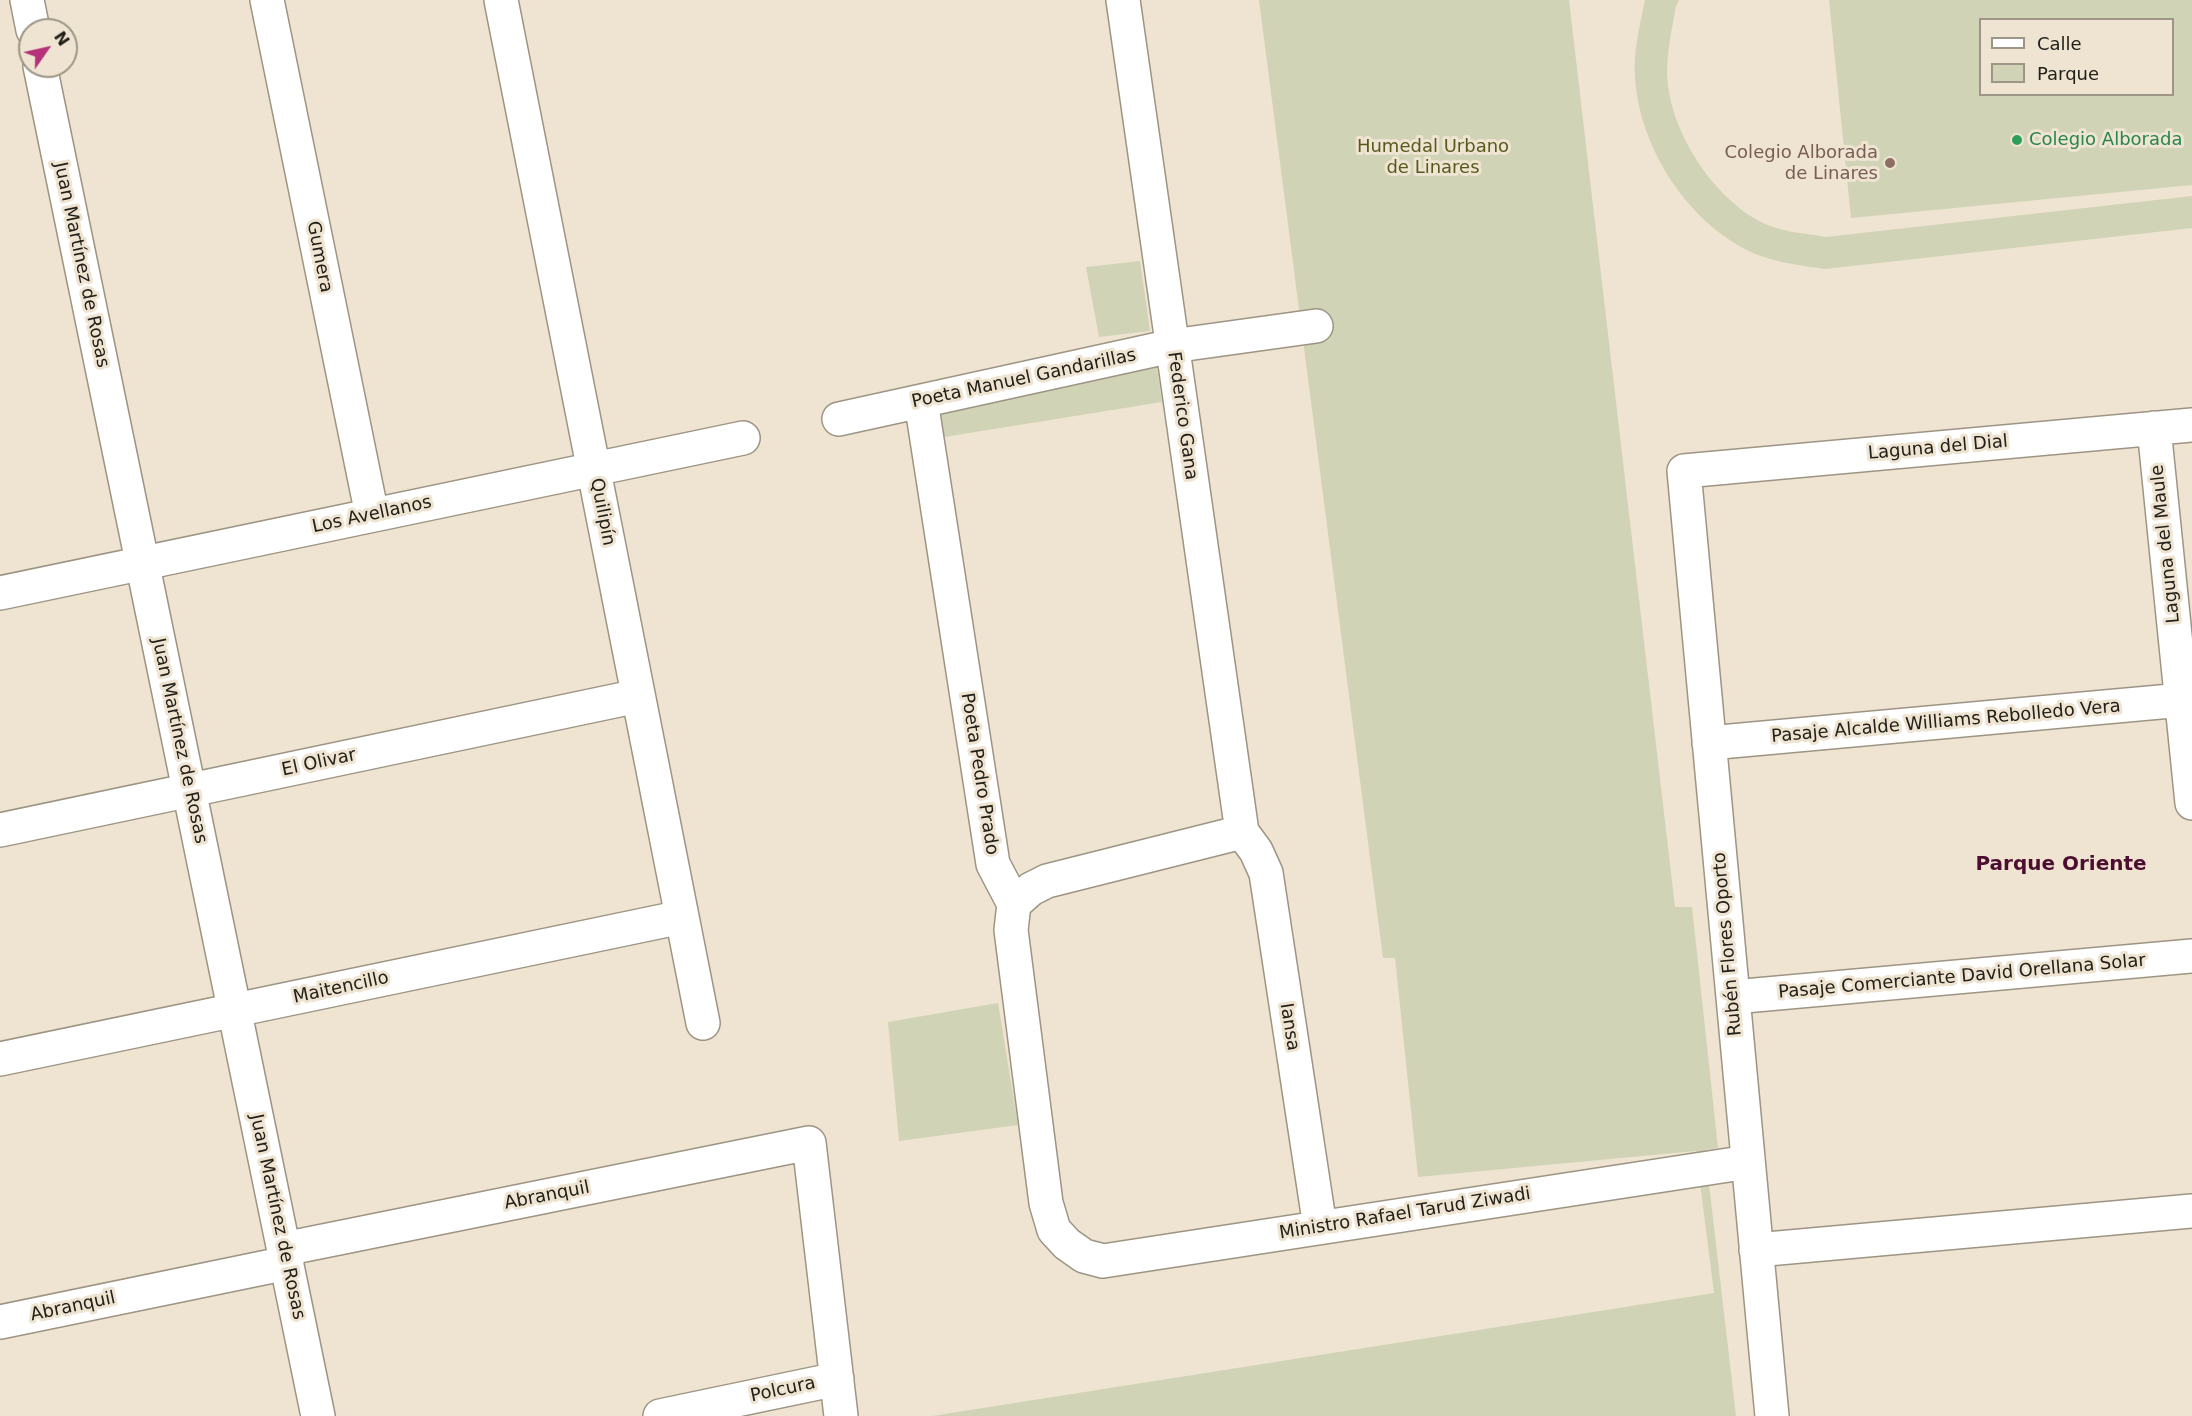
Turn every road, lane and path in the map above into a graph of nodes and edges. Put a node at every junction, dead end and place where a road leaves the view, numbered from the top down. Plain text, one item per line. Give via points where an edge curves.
1 (27, 0) edge
2 (267, 0) edge
3 (501, 0) edge
4 (1123, 0) edge
5 (31, 18) edge
6 (42, 78) edge
7 (1316, 326) dead end
8 (1172, 346) junction
9 (921, 401) junction
10 (839, 419) dead end
11 (2192, 425) edge
12 (2154, 428) junction
13 (743, 438) dead end
14 (594, 469) junction
15 (1684, 471) joint
16 (372, 515) junction
17 (142, 563) junction
18 (0, 592) edge
19 (638, 696) junction
20 (2182, 700) junction
21 (1709, 743) junction
22 (2190, 755) edge
23 (189, 790) junction
24 (2192, 803) edge
25 (0, 830) edge
26 (1242, 832) junction
27 (1014, 904) junction
28 (682, 917) junction
29 (2192, 956) edge
30 (1733, 997) junction
31 (235, 1011) junction
32 (703, 1023) dead end
33 (0, 1059) edge
34 (1748, 1162) junction
35 (2192, 1211) edge
36 (1320, 1227) junction
37 (1756, 1250) junction
38 (285, 1256) junction
39 (0, 1322) edge
40 (837, 1379) junction
41 (318, 1416) edge
42 (660, 1416) edge
43 (841, 1416) edge
44 (1772, 1416) edge

1 - 5 street
2 - 16 street, Gumera
3 - 14 street, Quilipín
4 - 8 street, Federico Gana
6 - 17 street, Juan Martínez de Rosas
7 - 8 street, Poeta Manuel Gandarillas
8 - 9 street, Poeta Manuel Gandarillas
8 - 26 street, Federico Gana
9 - 10 street, Poeta Manuel Gandarillas
9 - 27 street, Poeta Pedro Prado via 993,864
11 - 12 street, Laguna del Dial
12 - 15 street, Laguna del Dial
12 - 20 street, Laguna del Maule
13 - 14 street, Los Avellanos
14 - 16 street, Los Avellanos
14 - 19 street, Quilipín
15 - 21 street, Rubén Flores Oporto
16 - 17 street, Los Avellanos
17 - 18 street, Los Avellanos
17 - 23 street, Juan Martínez de Rosas
19 - 23 street, El Olivar
19 - 28 street, Quilipín
20 - 21 street, Pasaje Alcalde Williams Rebolledo Vera
20 - 22 street, Laguna del Maule
21 - 30 street, Rubén Flores Oporto
22 - 24 street, Laguna del Maule
23 - 25 street, El Olivar
23 - 31 street, Juan Martínez de Rosas
26 - 27 street via 1047,881
26 - 36 street, Iansa via 1266,873
27 - 36 street, Ministro Rafael Tarud Ziwadi via 1011,930 1046,1203 1054,1230 1067,1244 1084,1257 1103,1260
28 - 31 street, Maitencillo
28 - 32 street, Quilipín
29 - 30 street, Pasaje Comerciante David Orellana Solar
30 - 34 street, Rubén Flores Oporto
31 - 33 street, Maitencillo
31 - 38 street, Juan Martínez de Rosas
34 - 36 street, Ministro Rafael Tarud Ziwadi
34 - 37 street, Rubén Flores Oporto
35 - 37 street
37 - 44 street, Rubén Flores Oporto
38 - 39 street, Abranquil
38 - 40 street, Abranquil via 809,1143
38 - 41 street, Juan Martínez de Rosas
40 - 42 street, Polcura
40 - 43 street

